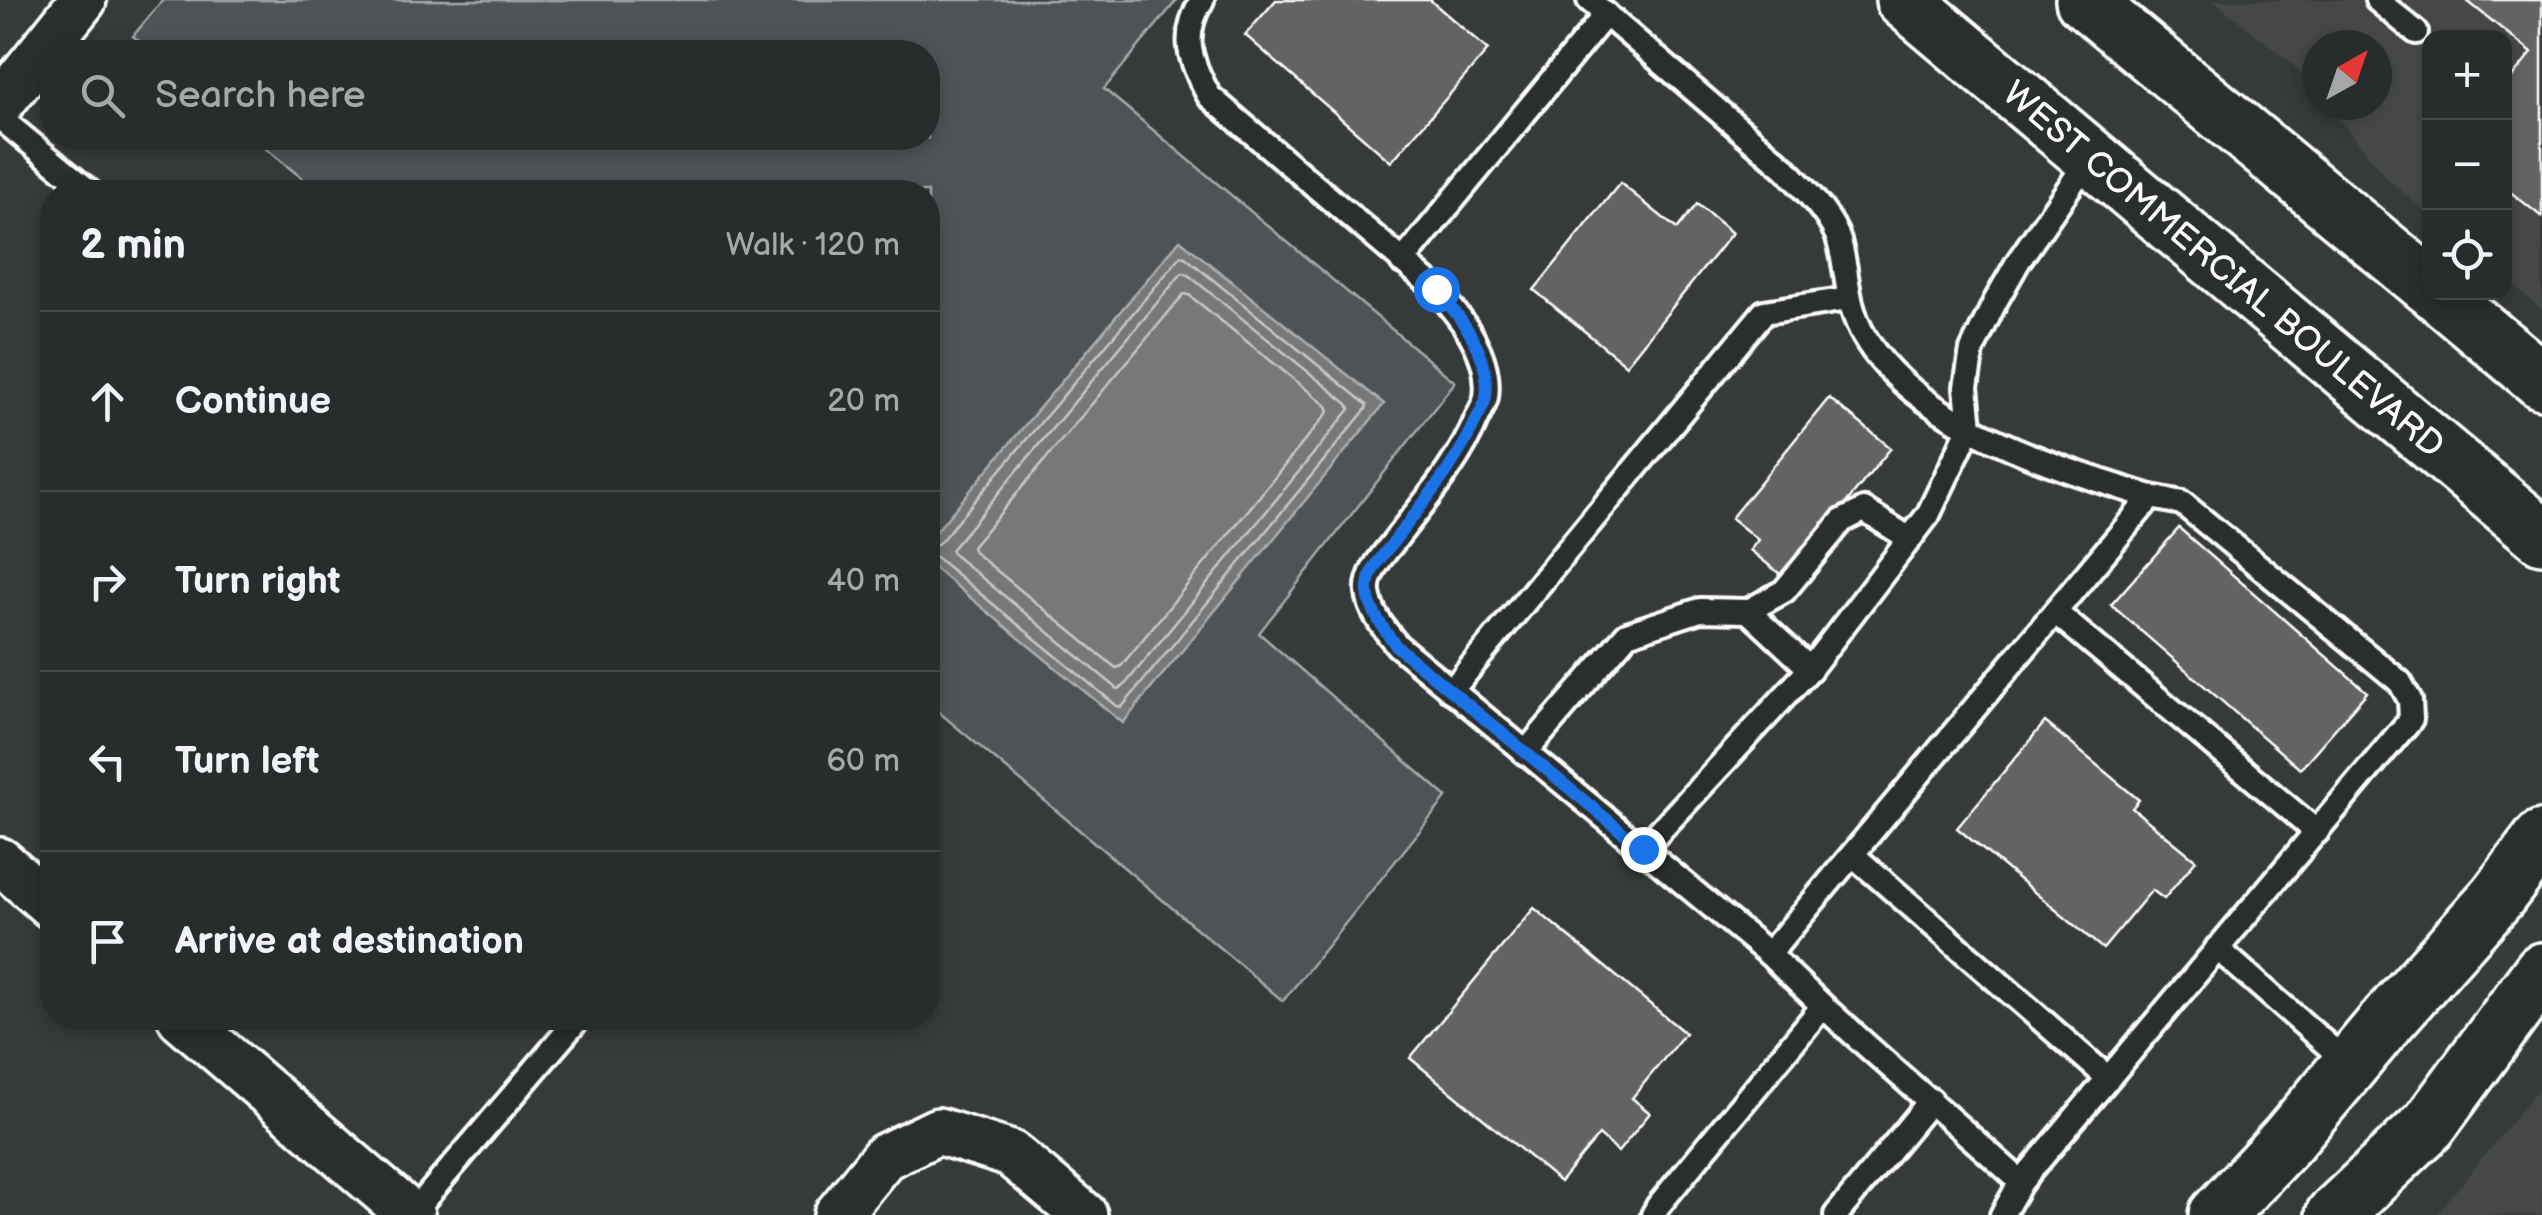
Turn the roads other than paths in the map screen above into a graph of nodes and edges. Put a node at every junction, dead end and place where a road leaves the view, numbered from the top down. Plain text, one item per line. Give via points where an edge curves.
1 (83, 0) edge
2 (1202, 0) edge
3 (1904, 0) edge
4 (2084, 0) edge
5 (2377, 0) edge
6 (1598, 7) edge
7 (2416, 32) dead end
8 (51, 40) edge
9 (40, 54) edge
10 (0, 104) edge
11 (0, 118) edge
12 (2090, 156) junction
13 (75, 180) edge
14 (1402, 262) junction
15 (2422, 280) edge
16 (1848, 298) junction
17 (2446, 300) edge
18 (2542, 381) edge
19 (1970, 427) junction
20 (2152, 497) junction
21 (2542, 536) edge
22 (1910, 539) junction
23 (1748, 610) junction
24 (2056, 612) junction
25 (1810, 668) junction
26 (1451, 691) junction
27 (1526, 753) junction
28 (2318, 832) junction
29 (2542, 838) edge
30 (1643, 849) junction
31 (1852, 855) junction
32 (0, 861) edge
33 (40, 896) edge
34 (2217, 948) junction
35 (1769, 954) junction
36 (2542, 971) edge
37 (1822, 1007) junction
38 (196, 1030) edge
39 (569, 1030) edge
40 (2350, 1064) junction
41 (2108, 1078) junction
42 (1931, 1100) junction
43 (2021, 1182) junction
44 (411, 1215) edge
45 (837, 1215) edge
46 (1084, 1215) edge
47 (1653, 1215) edge
48 (1836, 1215) edge
49 (2002, 1215) edge
50 (2217, 1215) edge
51 (2334, 1215) edge

1 - 8 street
2 - 14 lane via 1191,18 1188,45 1209,96
3 - 12 main road, WEST COMMERCIAL BOULEVARD
4 - 15 main road
5 - 7 lane
6 - 14 lane
6 - 16 lane via 1814,199 1839,238
9 - 10 street
11 - 13 lane
12 - 19 lane via 2019,260 1972,350 1966,386
12 - 21 main road, WEST COMMERCIAL BOULEVARD
14 - 26 lane via 1462,318 1479,350 1486,398 1454,461 1376,564 1367,590 1396,646
16 - 19 lane via 1864,337 1892,373
16 - 26 lane via 1764,312
17 - 18 main road
19 - 20 lane
19 - 22 lane
20 - 24 lane
20 - 28 lane via 2182,503 2400,682 2410,700 2411,719
22 - 23 lane via 1864,510 1842,520 1784,591
22 - 25 lane
23 - 25 lane
23 - 27 lane via 1700,610 1627,634
24 - 28 lane
24 - 31 lane
25 - 30 lane
26 - 27 lane
27 - 30 lane
28 - 34 lane
29 - 40 main road
30 - 35 lane
31 - 35 lane
31 - 41 lane
32 - 33 street
34 - 40 lane
34 - 41 lane
35 - 37 lane
36 - 51 main road via 2429,1125
37 - 42 lane
37 - 47 lane
38 - 44 street
39 - 44 lane
40 - 50 main road
41 - 43 lane
42 - 43 lane
42 - 48 lane
43 - 49 lane
45 - 46 street via 884,1157 938,1131 1011,1154

